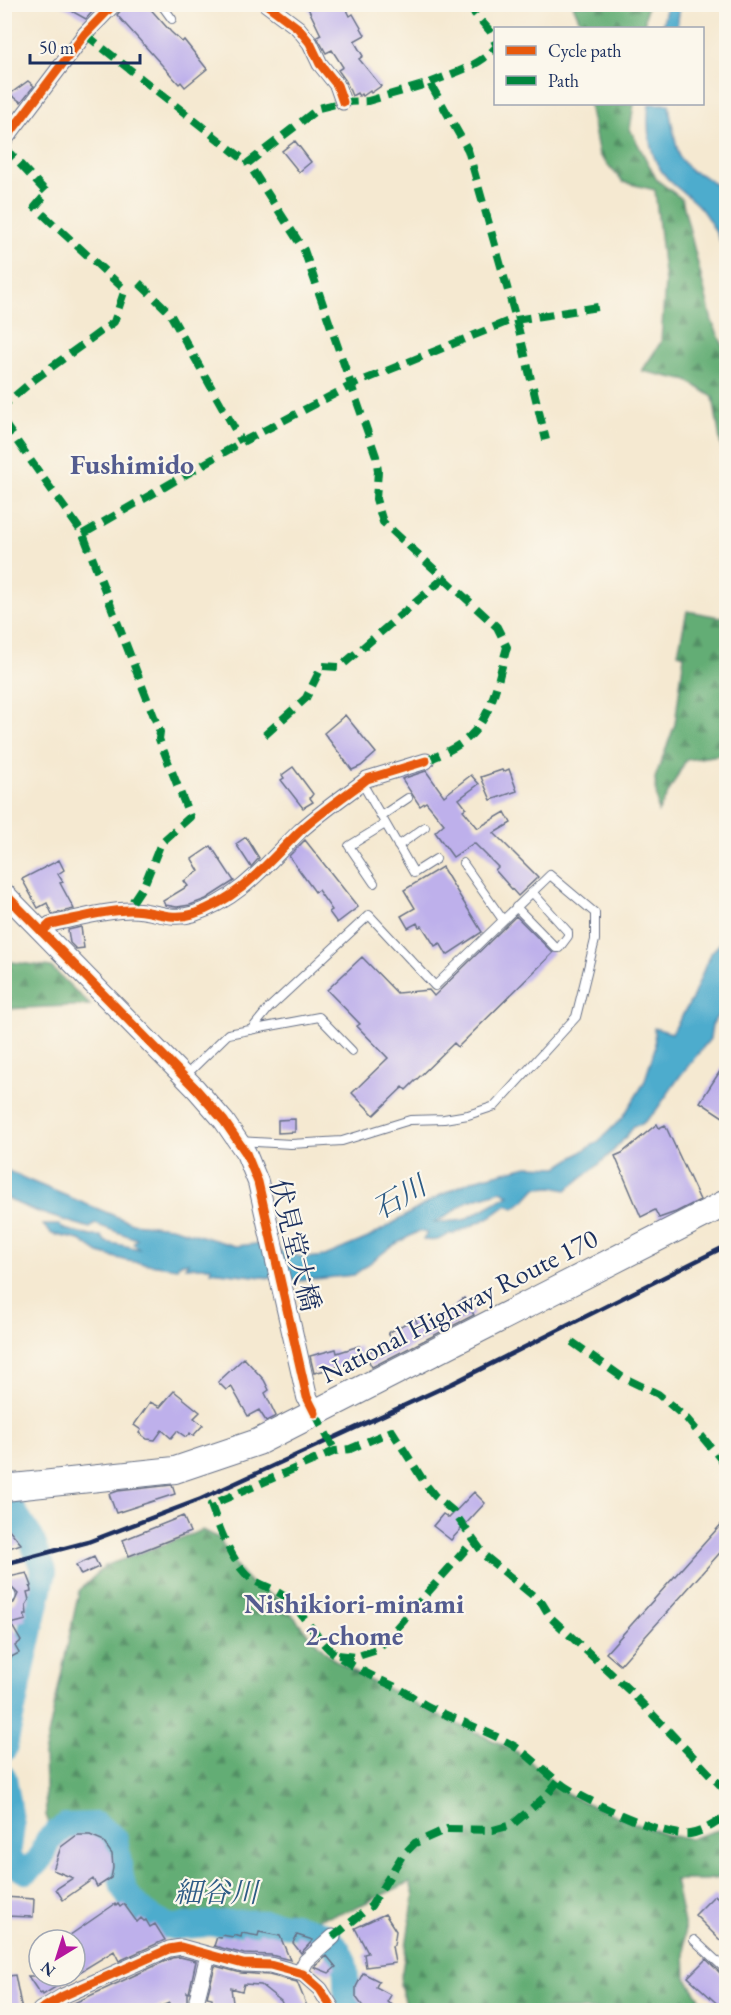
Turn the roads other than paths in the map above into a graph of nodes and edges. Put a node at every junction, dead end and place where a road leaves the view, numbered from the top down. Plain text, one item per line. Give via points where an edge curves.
1 (114, 4) edge
2 (162, 4) edge
3 (267, 4) edge
4 (172, 19) dead end
5 (343, 102) dead end
6 (6, 135) edge
7 (426, 761) dead end
8 (362, 783) junction
9 (408, 798) dead end
10 (381, 816) junction
11 (385, 824) junction
12 (425, 827) dead end
13 (398, 846) junction
14 (436, 859) dead end
15 (463, 863) dead end
16 (374, 883) dead end
17 (532, 892) junction
18 (6, 897) edge
19 (516, 907) junction
20 (503, 920) junction
21 (42, 932) junction
22 (251, 1030) junction
23 (352, 1051) dead end
24 (184, 1077) junction
25 (242, 1147) junction
26 (726, 1203) edge
27 (315, 1413) junction
28 (8, 1488) edge
29 (694, 1940) dead end
30 (328, 1941) dead end
31 (208, 1955) junction
32 (725, 1966) edge
33 (300, 1973) junction
34 (197, 1999) dead end
35 (40, 2010) edge
36 (333, 2010) edge

1 - 6 street via 85,34
2 - 4 lane
3 - 5 street via 298,28 310,43 337,85
7 - 8 street
8 - 10 lane
8 - 21 street via 302,829 243,888 215,905 176,918 128,910 50,924
9 - 10 lane
10 - 11 lane
11 - 13 lane
11 - 16 lane via 349,846
12 - 13 lane
13 - 14 lane via 414,873
15 - 20 lane
17 - 19 lane
17 - 19 lane via 568,932 559,948
17 - 25 lane via 550,874 595,913 595,940 576,1017 495,1106 444,1119 410,1120 342,1141
18 - 21 street, 伏見堂大橋
19 - 20 lane
20 - 22 lane via 435,986 369,915 269,1008
21 - 24 street, 伏見堂大橋
22 - 23 lane via 319,1017
22 - 24 lane via 228,1034
24 - 25 street, 伏見堂大橋
25 - 27 street, 伏見堂大橋 via 264,1203 308,1397
26 - 27 highway, National Highway Route 170
27 - 28 highway, National Highway Route 170 via 258,1442 174,1470
29 - 32 lane
30 - 33 street via 306,1961
31 - 33 street
31 - 34 street
31 - 35 street via 181,1947 168,1949
33 - 36 street via 320,1989

